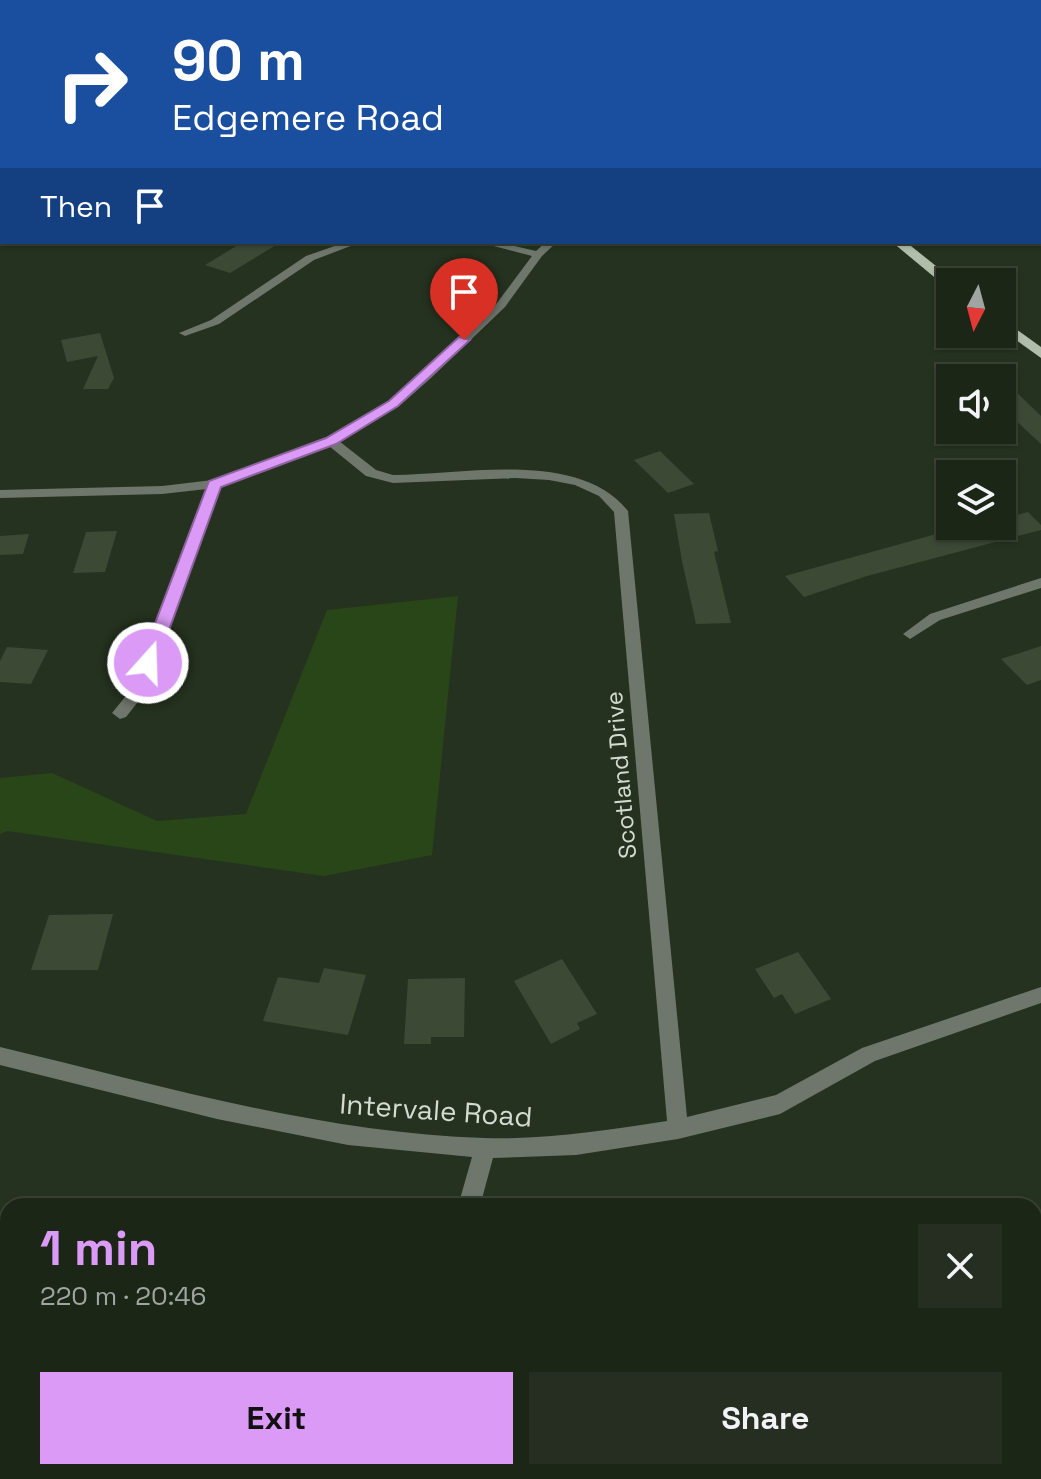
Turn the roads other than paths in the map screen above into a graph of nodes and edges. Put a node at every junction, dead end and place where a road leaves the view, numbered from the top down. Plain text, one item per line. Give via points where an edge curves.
1 (350, 244) edge
2 (492, 244) edge
3 (550, 244) edge
4 (901, 244) edge
5 (538, 254) junction
6 (936, 272) edge
7 (185, 333) dead end
8 (1016, 334) edge
9 (1041, 354) edge
10 (331, 441) junction
11 (215, 484) junction
12 (0, 494) edge
13 (1041, 583) edge
14 (910, 634) dead end
15 (120, 713) dead end
16 (1041, 995) edge
17 (0, 1056) edge
18 (678, 1129) junction
19 (485, 1148) junction
20 (471, 1198) edge

1 - 7 street via 310,258 215,322
2 - 5 street
3 - 5 street
4 - 6 main road
5 - 10 street via 501,305 427,376 394,404
8 - 9 main road
10 - 11 street
10 - 18 street, Scotland Drive via 371,473 393,479 558,476 594,486 621,511
11 - 12 street
11 - 15 street via 137,693
13 - 14 street via 935,617
16 - 18 street, Intervale Road via 869,1054 780,1104
17 - 19 street, Intervale Road via 348,1135
18 - 19 street, Intervale Road via 576,1145
19 - 20 street

